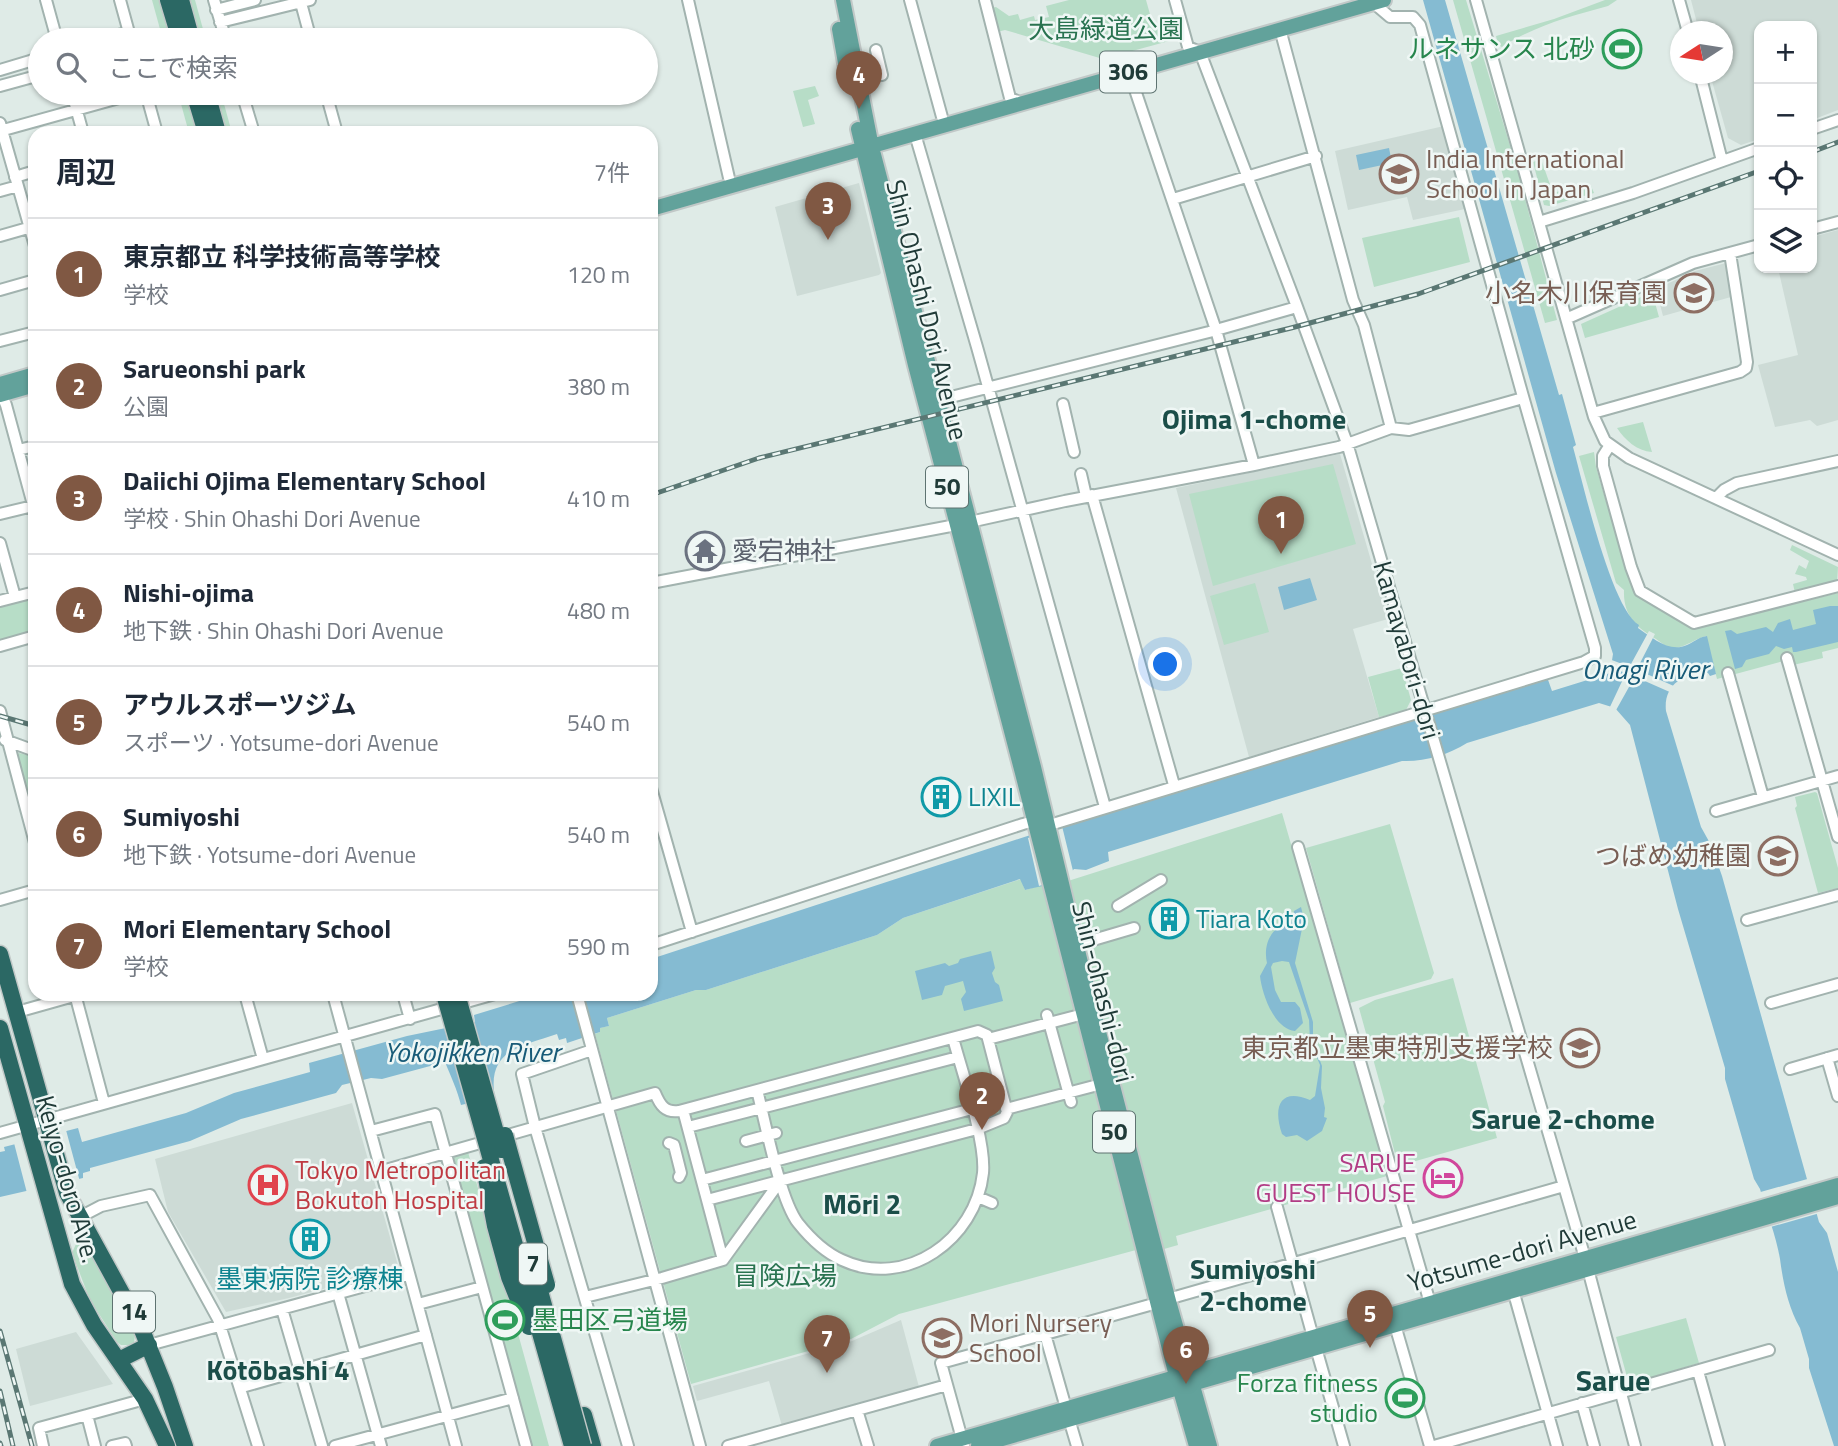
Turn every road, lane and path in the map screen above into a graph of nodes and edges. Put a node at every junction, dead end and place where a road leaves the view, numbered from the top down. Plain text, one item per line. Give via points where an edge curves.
1 (46, 0) edge
2 (120, 0) edge
3 (169, 0) edge
4 (181, 0) edge
5 (254, 0) edge
6 (688, 0) edge
7 (833, 0) edge
8 (843, 0) edge
9 (910, 0) edge
10 (985, 0) edge
11 (1175, 0) edge
12 (1351, 0) edge
13 (1476, 0) edge
14 (1679, 0) edge
15 (305, 1) edge
16 (1376, 1) edge
17 (215, 5) edge
18 (1685, 21) edge
19 (220, 22) junction
20 (54, 28) edge
21 (128, 28) edge
22 (177, 28) edge
23 (189, 28) edge
24 (222, 28) edge
25 (309, 28) edge
26 (1280, 29) junction
27 (1194, 49) junction
28 (876, 50) dead end
29 (28, 62) edge
30 (882, 68) dead end
31 (0, 70) edge
32 (1129, 72) junction
33 (28, 78) edge
34 (1703, 84) edge
35 (0, 86) edge
36 (1016, 100) junction
37 (75, 105) edge
38 (94, 105) edge
39 (149, 105) edge
40 (198, 105) edge
41 (210, 105) edge
42 (246, 105) edge
43 (329, 105) edge
44 (76, 110) junction
45 (943, 117) junction
46 (1838, 120) edge
47 (81, 126) edge
48 (155, 126) edge
49 (204, 126) edge
50 (216, 126) edge
51 (252, 126) edge
52 (335, 126) edge
53 (1817, 127) edge
54 (1, 128) edge
55 (915, 134) junction
56 (866, 143) junction
57 (1754, 150) edge
58 (1315, 156) junction
59 (1722, 161) junction
60 (28, 175) edge
61 (1246, 177) junction
62 (729, 178) junction
63 (17, 181) junction
64 (0, 191) edge
65 (658, 198) edge
66 (1173, 199) junction
67 (658, 207) edge
68 (28, 215) edge
69 (1539, 222) junction
70 (1838, 222) edge
71 (28, 228) edge
72 (1817, 228) edge
73 (0, 236) edge
74 (1754, 246) edge
75 (1730, 253) junction
76 (28, 282) edge
77 (0, 290) edge
78 (1297, 307) junction
79 (1568, 318) junction
80 (1216, 330) junction
81 (28, 334) edge
82 (0, 341) edge
83 (28, 378) edge
84 (28, 386) edge
85 (987, 388) junction
86 (1, 391) edge
87 (1523, 398) junction
88 (939, 400) junction
89 (1063, 404) dead end
90 (1593, 413) junction
91 (1391, 428) junction
92 (1347, 443) junction
93 (1610, 445) junction
94 (28, 448) edge
95 (18, 450) junction
96 (1074, 452) dead end
97 (1838, 461) edge
98 (1254, 465) junction
99 (1081, 474) dead end
100 (28, 487) edge
101 (1089, 496) junction
102 (1716, 498) junction
103 (28, 510) edge
104 (1022, 510) junction
105 (0, 514) edge
106 (963, 524) junction
107 (0, 543) edge
108 (1838, 555) edge
109 (658, 582) edge
110 (1838, 586) edge
111 (28, 594) edge
112 (15, 597) junction
113 (0, 601) edge
114 (28, 638) edge
115 (0, 646) edge
116 (1787, 658) dead end
117 (1728, 673) dead end
118 (0, 711) edge
119 (1426, 712) junction
120 (4, 740) edge
121 (28, 749) edge
122 (1838, 776) edge
123 (1823, 780) junction
124 (1174, 785) junction
125 (1763, 797) junction
126 (28, 798) edge
127 (1105, 807) junction
128 (1716, 811) dead end
129 (658, 813) edge
130 (1042, 827) junction
131 (1838, 838) edge
132 (1298, 847) dead end
133 (1161, 880) dead end
134 (28, 892) edge
135 (1838, 895) edge
136 (0, 900) edge
137 (1118, 906) dead end
138 (1747, 920) dead end
139 (1135, 928) dead end
140 (692, 932) junction
141 (658, 942) edge
142 (1083, 943) dead end
143 (0, 954) edge
144 (1838, 984) edge
145 (54, 1001) edge
146 (79, 1001) edge
147 (247, 1001) edge
148 (334, 1001) edge
149 (405, 1001) edge
150 (446, 1001) edge
151 (459, 1001) edge
152 (471, 1001) edge
153 (579, 1001) edge
154 (1771, 1003) dead end
155 (17, 1012) junction
156 (1076, 1016) dead end
157 (451, 1018) junction
158 (1049, 1018) junction
159 (410, 1019) junction
160 (0, 1028) edge
161 (953, 1038) junction
162 (988, 1039) junction
163 (347, 1043) junction
164 (591, 1045) junction
165 (899, 1052) junction
166 (1833, 1056) edge
167 (958, 1057) junction
168 (263, 1059) junction
169 (1790, 1069) dead end
170 (904, 1071) junction
171 (813, 1075) junction
172 (481, 1081) junction
173 (1094, 1086) dead end
174 (757, 1090) junction
175 (817, 1093) junction
176 (1838, 1096) edge
177 (1070, 1097) junction
178 (104, 1103) junction
179 (607, 1106) junction
180 (762, 1108) junction
181 (972, 1109) junction
182 (1006, 1109) junction
183 (683, 1110) junction
184 (917, 1124) junction
185 (49, 1126) junction
186 (535, 1127) junction
187 (688, 1128) junction
188 (977, 1129) junction
189 (371, 1131) junction
190 (29, 1132) junction
191 (0, 1133) edge
192 (773, 1134) junction
193 (746, 1141) dead end
194 (669, 1143) dead end
195 (922, 1143) junction
196 (831, 1146) junction
197 (446, 1153) junction
198 (695, 1154) junction
199 (677, 1158) junction
200 (775, 1161) junction
201 (836, 1166) junction
202 (382, 1171) junction
203 (679, 1177) dead end
204 (702, 1180) junction
205 (781, 1180) junction
206 (1838, 1185) edge
207 (1564, 1186) junction
208 (1828, 1195) edge
209 (978, 1197) junction
210 (707, 1200) junction
211 (992, 1203) dead end
212 (1277, 1207) dead end
213 (80, 1217) junction
214 (1409, 1231) junction
215 (89, 1232) junction
216 (60, 1244) junction
217 (723, 1260) junction
218 (1293, 1264) junction
219 (1586, 1264) junction
220 (410, 1274) junction
221 (654, 1280) junction
222 (482, 1287) junction
223 (1513, 1290) junction
224 (338, 1293) junction
225 (585, 1297) junction
226 (1163, 1301) junction
227 (1430, 1303) junction
228 (418, 1304) junction
229 (282, 1308) junction
230 (1395, 1325) junction
231 (221, 1326) junction
232 (1045, 1334) junction
233 (426, 1335) junction
234 (1314, 1343) junction
235 (149, 1345) junction
236 (1769, 1350) dead end
237 (355, 1355) junction
238 (119, 1360) junction
239 (300, 1371) junction
240 (1698, 1371) junction
241 (1183, 1380) junction
242 (947, 1385) junction
243 (242, 1387) junction
244 (1621, 1393) junction
245 (513, 1398) junction
246 (145, 1399) junction
247 (1582, 1404) junction
248 (857, 1410) junction
249 (1068, 1414) junction
250 (1548, 1414) junction
251 (87, 1415) junction
252 (448, 1415) junction
253 (584, 1415) junction
254 (378, 1434) junction
255 (769, 1440) edge
256 (963, 1442) edge
257 (43, 1446) edge
258 (95, 1446) edge
259 (112, 1446) edge
260 (126, 1446) edge
261 (167, 1446) edge
262 (185, 1446) edge
263 (258, 1446) edge
264 (322, 1446) edge
265 (335, 1446) edge
266 (381, 1446) edge
267 (456, 1446) edge
268 (526, 1446) edge
269 (563, 1446) edge
270 (572, 1446) edge
271 (585, 1446) edge
272 (593, 1446) edge
273 (628, 1446) edge
274 (699, 1446) edge
275 (728, 1446) edge
276 (868, 1446) edge
277 (937, 1446) edge
278 (978, 1446) edge
279 (1077, 1446) edge
280 (1196, 1446) edge
281 (1210, 1446) edge
282 (1344, 1446) edge
283 (1432, 1446) edge
284 (1557, 1446) edge
285 (1594, 1446) edge
286 (1635, 1446) edge
287 (1719, 1446) edge

1 - 20 street
2 - 21 street
3 - 22 highway
4 - 23 highway
5 - 17 street
6 - 62 street
7 - 56 main road, Shin Ohashi Dori Avenue / 50
8 - 56 main road, Shin Ohashi Dori Avenue / 50
9 - 45 street
10 - 36 street
11 - 27 street, Kamayabori-dori
12 - 27 main road, 306
13 - 69 street
14 - 18 street
15 - 19 street
15 - 25 street
16 - 26 main road, 306
16 - 87 street via 1390,17 1413,17 1420,25
17 - 19 street
19 - 24 street
26 - 27 main road, 306
26 - 58 street
27 - 32 main road, 306
27 - 36 main road, 306
27 - 61 street, Kamayabori-dori
28 - 30 street
29 - 31 street
32 - 36 main road, 306
32 - 66 street
33 - 35 street
34 - 59 street
36 - 45 main road, 306
36 - 55 main road, 306
37 - 44 street
38 - 44 street
39 - 48 street
40 - 49 highway
41 - 50 highway
42 - 51 street
43 - 52 street
44 - 47 street
44 - 54 street
45 - 56 main road, 306
46 - 53 street
54 - 63 street
55 - 56 main road, 306
55 - 85 street
56 - 62 main road, 306
56 - 67 main road, 306
56 - 88 main road, Shin Ohashi Dori Avenue / 50
56 - 106 main road, Shin Ohashi Dori Avenue / 50
57 - 59 street
58 - 61 street
58 - 91 street
59 - 69 street
60 - 63 street
61 - 66 street
61 - 78 street, Kamayabori-dori
62 - 65 main road, 306
63 - 64 street
63 - 68 street
66 - 80 street
69 - 79 street
70 - 72 street
71 - 73 street
74 - 75 street
75 - 79 street via 1693,263
75 - 90 street via 1746,368
76 - 77 street
78 - 80 street
78 - 92 street, Kamayabori-dori
79 - 90 street
80 - 85 street
80 - 98 street
81 - 82 street
83 - 86 main road
84 - 86 main road
85 - 88 street
85 - 104 street
86 - 95 street
87 - 91 street via 1409,430
87 - 119 street via 1595,656
88 - 106 main road, Shin Ohashi Dori Avenue / 50
89 - 96 street
90 - 93 street
91 - 92 street
92 - 98 street
92 - 119 street, Kamayabori-dori
93 - 102 street
93 - 110 street via 1603,466 1640,591 1694,623
94 - 95 street
95 - 100 street
97 - 102 street via 1737,483
98 - 101 street
99 - 101 street
101 - 104 street
101 - 124 street
102 - 108 street
103 - 105 street
104 - 106 street
104 - 127 street
106 - 109 street
106 - 130 main road, Shin Ohashi Dori Avenue / 50
107 - 112 street
111 - 112 street
112 - 113 street
114 - 115 street
116 - 123 street
117 - 125 street
118 - 120 street
119 - 124 street
119 - 207 street, Kamayabori-dori
120 - 121 street
120 - 126 street
122 - 123 street
123 - 125 street
123 - 131 street
124 - 127 street
125 - 128 street
127 - 130 street
129 - 140 street
130 - 140 street
130 - 226 main road, Shin-ohashi-dori / 50
132 - 214 street
133 - 137 street
134 - 136 street
135 - 138 street
139 - 142 street
140 - 141 street
143 - 155 highway, Keiyo-doro Ave. / 14
144 - 154 street
145 - 155 street
146 - 178 street
147 - 168 street
148 - 163 street
149 - 159 street
150 - 157 highway, 7, bridge
151 - 172 highway, 7, bridge
152 - 159 street
153 - 164 street
155 - 185 highway, Keiyo-doro Ave. / 14
156 - 158 street
157 - 269 highway, bridge via 495,1226 509,1277 526,1314
157 - 270 highway, 7, bridge
158 - 162 street
158 - 177 street
159 - 163 street
160 - 190 highway, Keiyo-doro Ave. / 14
161 - 162 street via 982,1031
161 - 165 street
161 - 167 street
162 - 182 street
163 - 168 street
163 - 189 street
164 - 179 street
164 - 186 street via 522,1074
165 - 170 street
165 - 171 street
166 - 169 street
166 - 176 street
167 - 170 street
167 - 181 street
168 - 178 street
170 - 175 street
171 - 174 street
171 - 175 street
172 - 253 highway, bridge via 498,1112
172 - 271 highway, 7, bridge
173 - 177 street
174 - 180 street
174 - 183 street
175 - 180 street
177 - 182 street
178 - 185 street
179 - 183 street via 655,1093 666,1110
179 - 186 street
179 - 221 street
180 - 187 street
180 - 192 street
181 - 184 street
181 - 188 street
182 - 188 street via 1004,1118
183 - 187 street
184 - 195 street
184 - 196 street
185 - 190 street
185 - 213 highway, Keiyo-doro Ave. / 14 via 64,1186
186 - 197 street
186 - 225 street
187 - 198 street
188 - 195 street
188 - 209 street via 983,1172
189 - 197 street via 435,1114
189 - 202 street
190 - 191 street
190 - 216 highway, Keiyo-doro Ave. / 14
192 - 193 street
192 - 200 street
194 - 199 street
195 - 201 street
196 - 200 street
196 - 201 street
197 - 202 street
197 - 222 street
198 - 199 street
198 - 204 street
199 - 203 street
200 - 204 street
200 - 205 street
201 - 205 street
202 - 220 street
204 - 210 street
205 - 209 street via 795,1219 816,1244 844,1261 875,1268 907,1265 936,1252 960,1231
205 - 210 street
205 - 217 street
206 - 208 main road, Yotsume-dori Avenue
207 - 214 street
207 - 219 street, Kamayabori-dori
208 - 219 main road, Yotsume-dori Avenue
209 - 211 street
210 - 217 street
212 - 218 street
213 - 215 highway, Keiyo-doro Ave. / 14
213 - 231 street via 101,1206 149,1195
214 - 218 street
214 - 227 street
215 - 216 highway
215 - 235 highway, Keiyo-doro Ave. / 14
216 - 238 highway, Keiyo-doro Ave. / 14 via 79,1298
217 - 221 street
218 - 226 street
218 - 234 street
219 - 223 main road, Yotsume-dori Avenue
219 - 227 main road, Yotsume-dori Avenue
219 - 244 street, Kamayabori-dori
220 - 224 street
220 - 228 street
221 - 225 street
221 - 274 street
222 - 228 street
222 - 245 street
223 - 230 main road, Yotsume-dori Avenue
223 - 250 street
224 - 229 street
224 - 237 street
225 - 273 street
226 - 232 street
226 - 241 main road, 50
226 - 241 main road, 50 via 1160,1328
227 - 234 main road, Yotsume-dori Avenue
228 - 233 street
229 - 231 street
229 - 239 street
230 - 234 main road, Yotsume-dori Avenue
230 - 283 street
231 - 235 street
231 - 243 street
232 - 242 street via 941,1363
232 - 249 street
233 - 237 street
233 - 252 street
234 - 241 main road, Yotsume-dori Avenue
234 - 282 street
235 - 238 highway
235 - 262 highway, Keiyo-doro Ave. / 14
236 - 240 street
237 - 239 street
237 - 254 street
238 - 246 highway, Keiyo-doro Ave. / 14
239 - 243 street
239 - 264 street
240 - 244 street
240 - 287 street
241 - 249 main road, Yotsume-dori Avenue
241 - 280 main road, 50
241 - 281 main road, 50
242 - 248 street
242 - 256 street
243 - 263 street
244 - 247 street
244 - 286 street, Kamayabori-dori
245 - 252 street
245 - 268 street
246 - 251 street
246 - 261 highway, Keiyo-doro Ave. / 14
247 - 250 street
247 - 285 street
248 - 255 street
248 - 276 street
249 - 256 main road, Yotsume-dori Avenue
249 - 278 main road, Yotsume-dori Avenue
249 - 279 street
250 - 283 street
250 - 284 street
251 - 257 street via 39,1428
251 - 258 street
252 - 254 street
252 - 267 street
253 - 271 highway
253 - 272 highway
254 - 265 street
254 - 266 street
255 - 275 street
256 - 277 main road, Yotsume-dori Avenue
259 - 260 street

